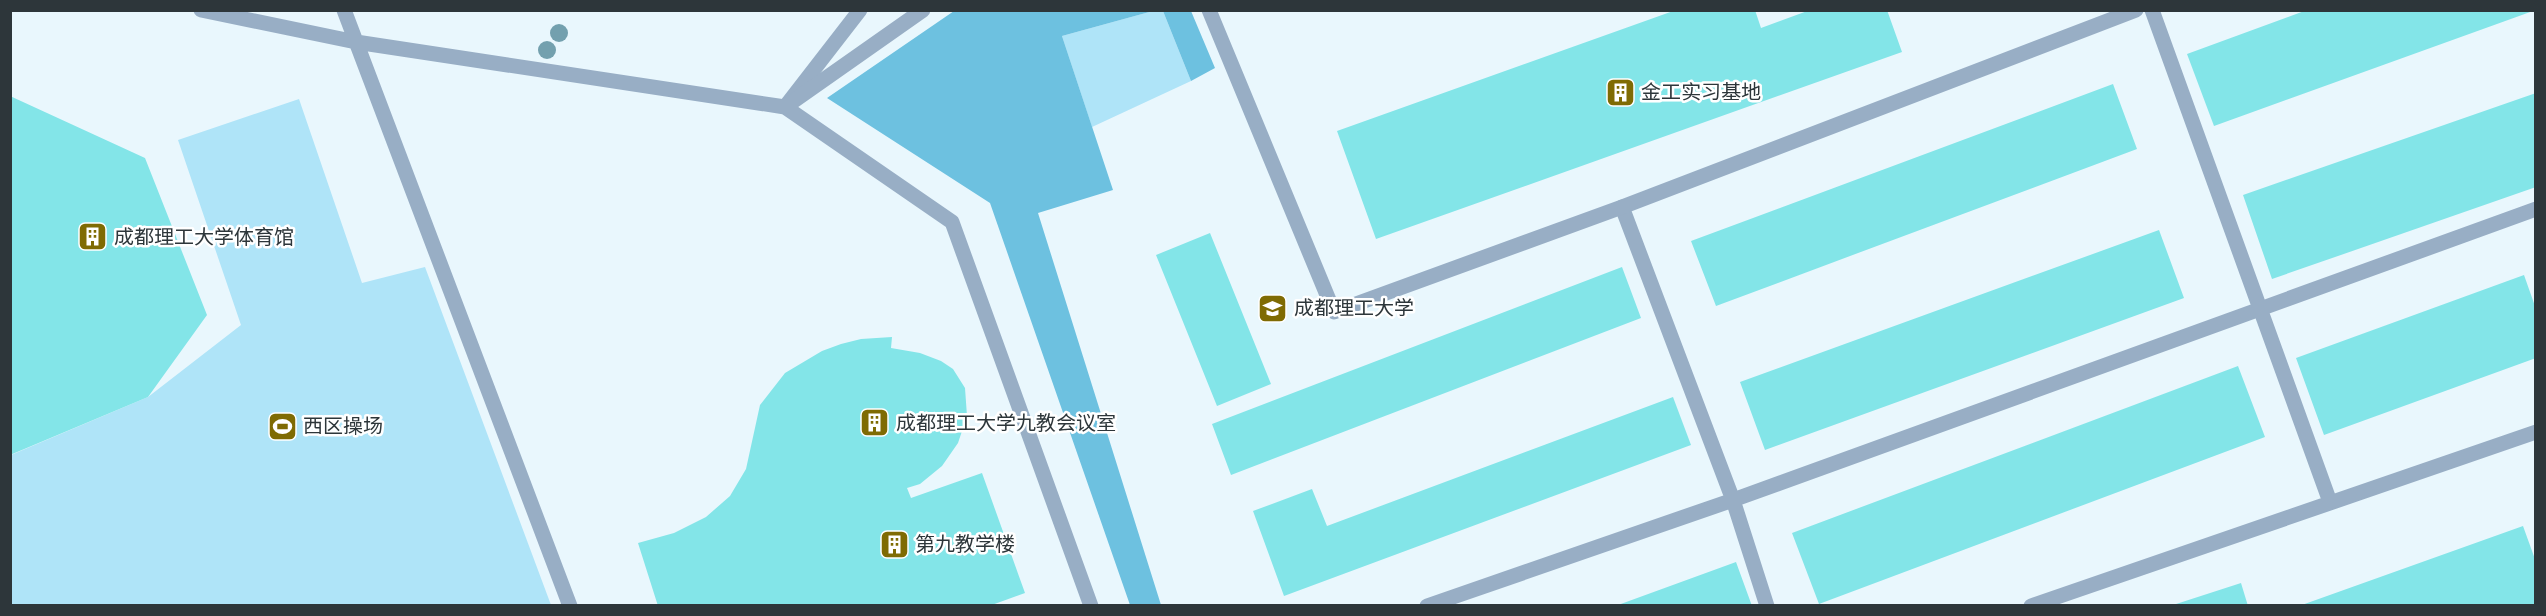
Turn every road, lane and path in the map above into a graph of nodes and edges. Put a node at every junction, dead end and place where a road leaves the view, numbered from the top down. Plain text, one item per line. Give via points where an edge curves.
1 (201, 10) edge
2 (344, 10) edge
3 (860, 10) edge
4 (923, 10) edge
5 (1209, 10) edge
6 (2136, 10) edge
7 (2152, 10) edge
8 (356, 42) junction
9 (785, 107) junction
10 (1622, 207) junction
11 (2535, 209) edge
12 (2260, 309) junction
13 (2535, 432) edge
14 (1733, 500) junction
15 (2330, 502) junction
16 (570, 606) edge
17 (1091, 606) edge
18 (1427, 606) edge
19 (1767, 606) edge
20 (2031, 606) edge

1 - 8 street
2 - 8 street
3 - 9 street
4 - 9 street
5 - 10 street via 1334,312
6 - 10 street
7 - 12 street
8 - 9 street
8 - 16 street
9 - 17 street via 952,222
10 - 14 street
11 - 12 street
12 - 14 street
12 - 15 street
13 - 15 street
14 - 18 street
14 - 19 street
15 - 20 street

